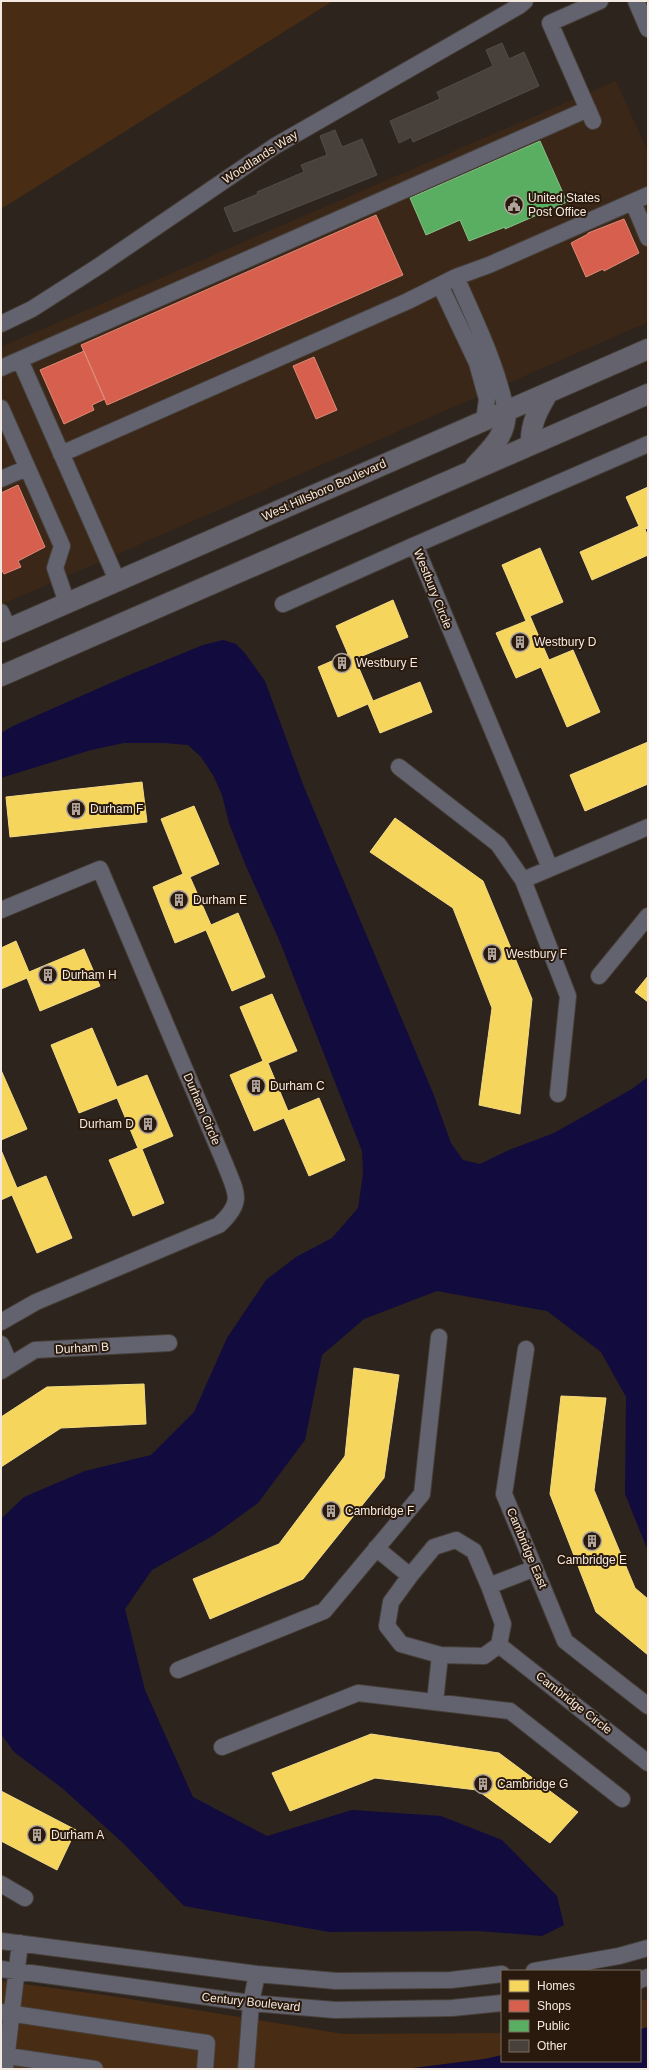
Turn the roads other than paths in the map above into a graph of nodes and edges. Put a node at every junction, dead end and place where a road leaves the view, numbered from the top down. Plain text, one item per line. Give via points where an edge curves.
1 (525, 1) edge
2 (600, 1) edge
3 (636, 1) edge
4 (648, 29) edge
5 (643, 201) edge
6 (648, 238) edge
7 (456, 277) junction
8 (440, 285) junction
9 (1, 324) edge
10 (648, 349) edge
11 (20, 360) junction
12 (1, 368) edge
13 (548, 393) junction
14 (648, 394) edge
15 (1, 408) edge
16 (506, 411) junction
17 (484, 421) junction
18 (7, 439) edge
19 (531, 444) junction
20 (648, 444) edge
21 (61, 454) junction
22 (27, 468) junction
23 (472, 470) junction
24 (1, 480) edge
25 (414, 545) junction
26 (117, 580) junction
27 (67, 603) junction
28 (283, 604) dead end
29 (3, 624) edge
30 (1, 676) edge
31 (399, 768) dead end
32 (648, 827) edge
33 (550, 868) junction
34 (523, 880) junction
35 (1, 910) edge
36 (648, 916) edge
37 (599, 976) dead end
38 (558, 1094) dead end
39 (1, 1322) edge
40 (439, 1337) dead end
41 (169, 1343) dead end
42 (1, 1344) edge
43 (526, 1349) dead end
44 (6, 1368) edge
45 (376, 1548) junction
46 (535, 1568) junction
47 (410, 1576) junction
48 (489, 1586) junction
49 (499, 1644) junction
50 (440, 1655) junction
51 (178, 1670) dead end
52 (435, 1702) junction
53 (648, 1706) edge
54 (222, 1747) dead end
55 (648, 1763) edge
56 (622, 1799) dead end
57 (1, 1884) edge
58 (25, 1898) dead end
59 (1, 1941) edge
60 (20, 1943) junction
61 (648, 1948) edge
62 (9, 1970) edge
63 (540, 1970) edge
64 (257, 1974) junction
65 (501, 1974) edge
66 (251, 2003) junction
67 (501, 2003) edge
68 (6, 2012) edge
69 (4, 2060) edge
70 (95, 2069) edge
71 (205, 2069) edge
72 (246, 2069) edge

1 - 9 street, Woodlands Way via 275,146 99,266 32,309
2 - 11 street via 550,23 591,115
3 - 4 street
5 - 6 street
5 - 7 street
7 - 8 street
7 - 16 street via 491,357
8 - 17 street via 477,363 487,399
8 - 21 street
10 - 13 main road, West Hillsboro Boulevard
11 - 12 street
11 - 21 street
13 - 16 main road, West Hillsboro Boulevard
13 - 19 main road via 534,419
14 - 19 main road
15 - 18 street
16 - 17 main road, West Hillsboro Boulevard
16 - 23 main road via 506,423 501,437
17 - 26 main road, West Hillsboro Boulevard
18 - 22 street
19 - 23 main road
20 - 25 street, Westbury Circle
21 - 26 street
22 - 24 street
22 - 27 street via 62,546 55,568
23 - 30 main road
25 - 28 street
25 - 33 street, Westbury Circle
26 - 27 main road, West Hillsboro Boulevard
27 - 29 main road, West Hillsboro Boulevard
31 - 34 street via 498,844
32 - 33 street
33 - 34 street
34 - 38 street via 568,996
35 - 39 street, Durham Circle via 100,869 236,1193 236,1202 231,1214 219,1225 36,1302
36 - 37 street
40 - 45 street via 422,1494
41 - 44 street, Durham B via 35,1350
42 - 44 street
43 - 46 street, Cambridge East via 504,1494
45 - 47 street
45 - 51 street via 324,1611
46 - 48 street
46 - 53 street, Cambridge East via 565,1642
47 - 48 street via 434,1546 456,1540 474,1551
47 - 50 street via 391,1602 387,1626 401,1644
48 - 49 street via 503,1624
49 - 50 street via 484,1656
49 - 55 street, Cambridge Circle
50 - 52 street
52 - 54 street via 358,1693
52 - 56 street via 510,1711
57 - 58 street
59 - 60 street
60 - 62 street
60 - 64 street
61 - 63 street via 619,1956
62 - 66 street, Century Boulevard
62 - 68 street
64 - 65 street via 336,1981 451,1980
64 - 66 street
66 - 67 street, Century Boulevard via 335,2010 452,2008
66 - 72 street
68 - 69 street
68 - 71 street via 207,2044
69 - 70 street

